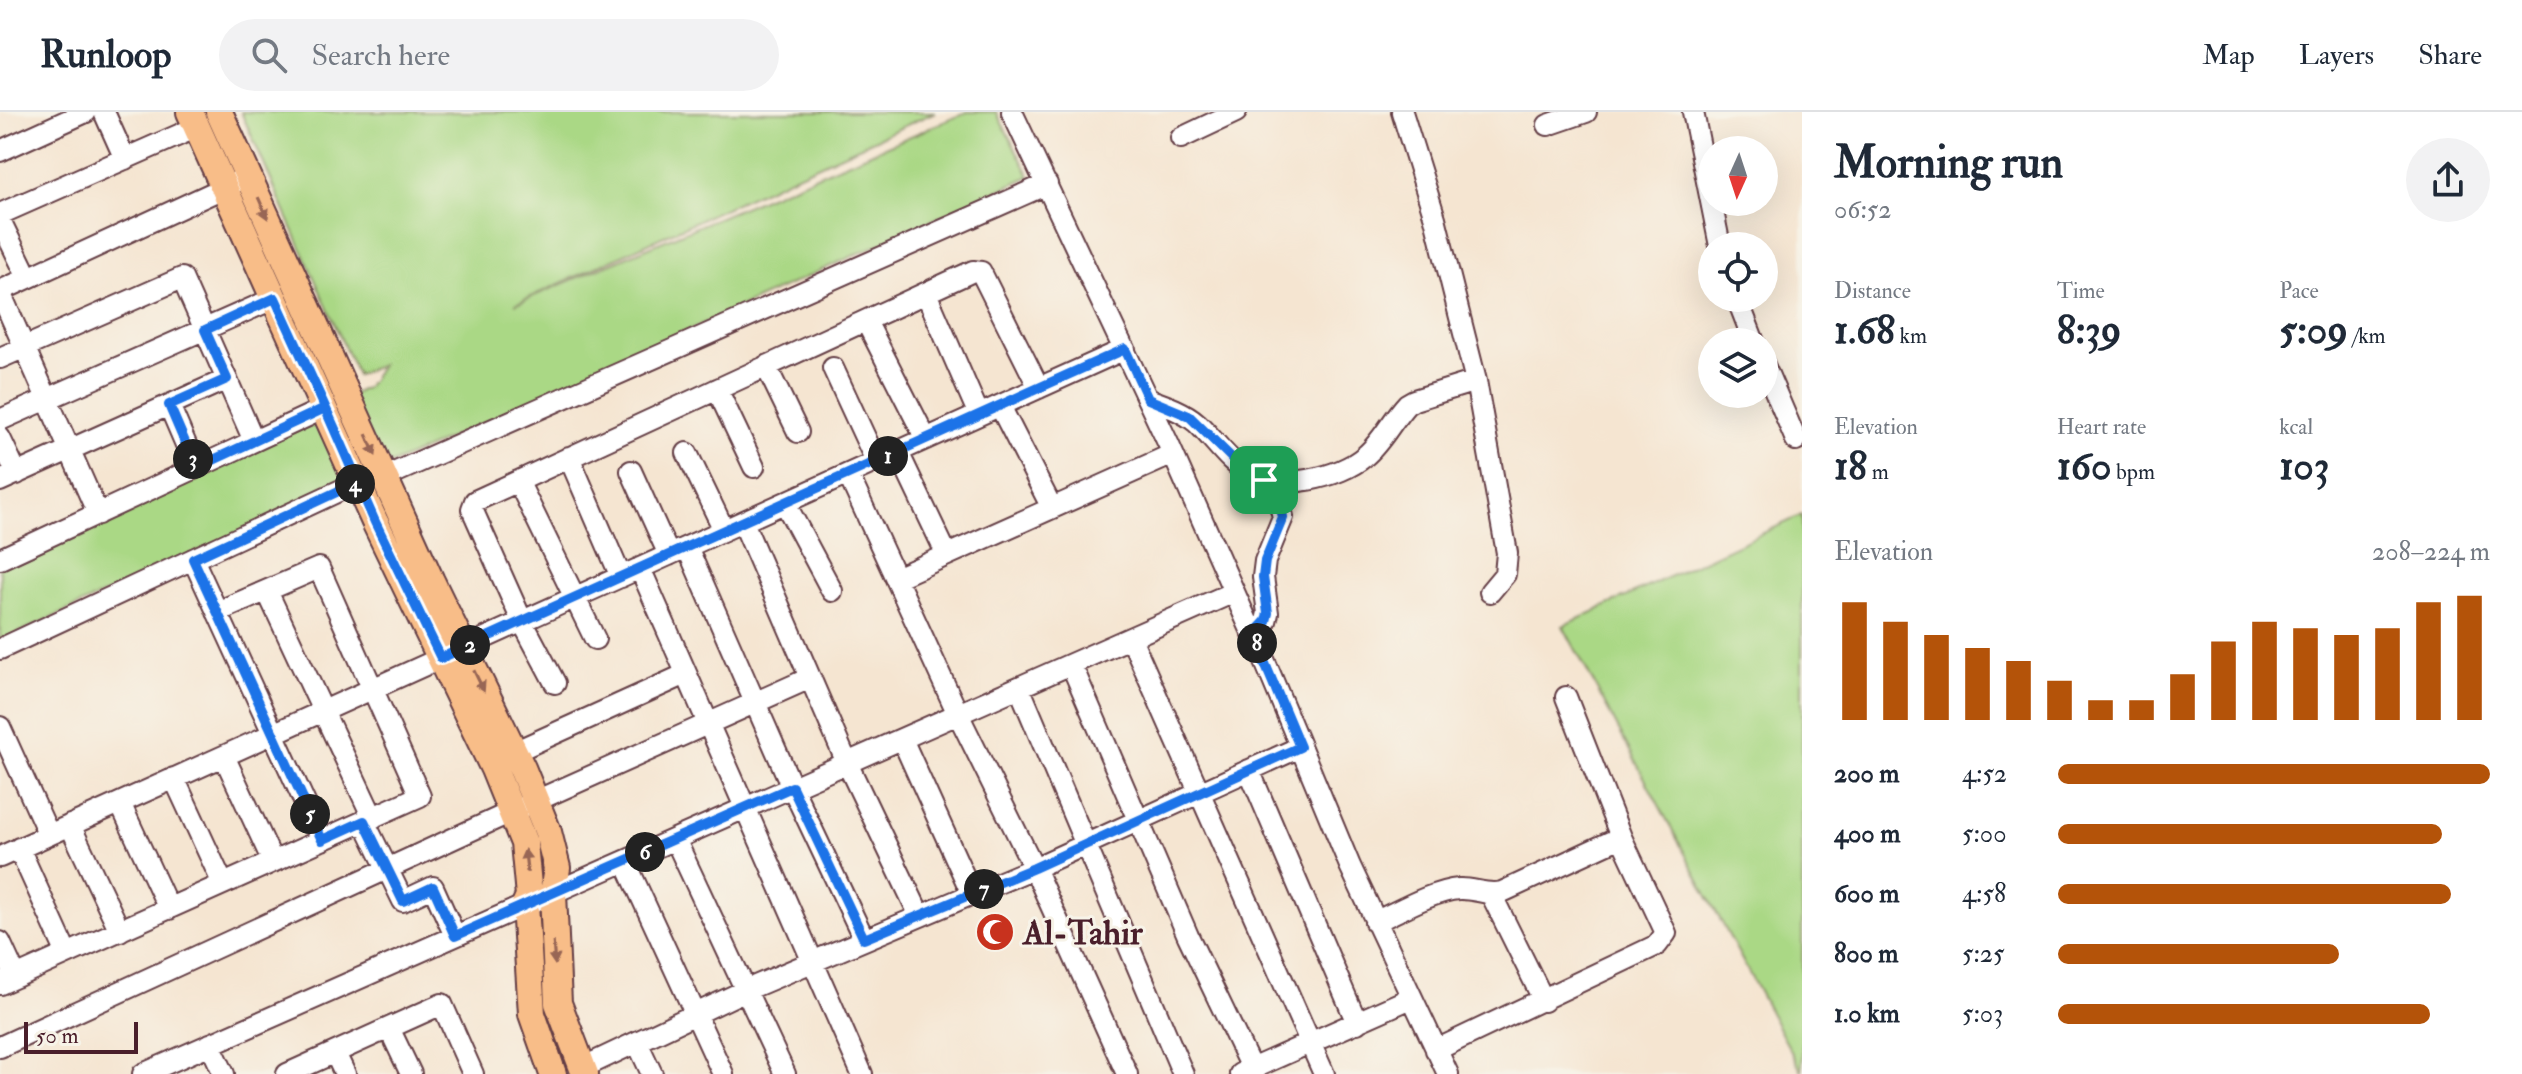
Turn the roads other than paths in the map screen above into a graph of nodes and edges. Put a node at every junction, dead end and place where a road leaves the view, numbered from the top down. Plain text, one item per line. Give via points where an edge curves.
1 (86, 112) edge
2 (104, 112) edge
3 (219, 112) edge
4 (1012, 112) edge
5 (1236, 112) edge
6 (1402, 112) edge
7 (1586, 112) edge
8 (1693, 112) edge
9 (194, 119) edge
10 (1548, 125) dead end
11 (1181, 138) dead end
12 (0, 151) edge
13 (125, 159) junction
14 (249, 176) junction
15 (1047, 184) junction
16 (224, 186) junction
17 (0, 217) edge
18 (1717, 232) edge
19 (28, 278) junction
20 (0, 292) edge
21 (926, 293) junction
22 (275, 298) junction
23 (866, 321) junction
24 (205, 330) junction
25 (24, 348) junction
26 (1125, 349) junction
27 (0, 358) edge
28 (766, 366) junction
29 (833, 368) dead end
30 (227, 379) junction
31 (1476, 381) junction
32 (1039, 388) junction
33 (717, 389) junction
34 (1778, 398) edge
35 (47, 399) junction
36 (1148, 399) junction
37 (169, 405) junction
38 (1000, 406) junction
39 (325, 408) junction
40 (979, 415) junction
41 (0, 420) edge
42 (798, 432) dead end
43 (0, 438) edge
44 (926, 439) junction
45 (1796, 440) dead end
46 (254, 441) junction
47 (69, 450) junction
48 (898, 452) junction
49 (687, 453) dead end
50 (1173, 454) junction
51 (569, 457) junction
52 (876, 461) junction
53 (754, 467) dead end
54 (196, 468) junction
55 (631, 471) dead end
56 (848, 474) junction
57 (385, 477) junction
58 (9, 478) edge
59 (1264, 480) junction
60 (518, 481) junction
61 (358, 482) junction
62 (785, 503) junction
63 (1052, 508) junction
64 (98, 514) junction
65 (734, 526) junction
66 (678, 551) junction
67 (947, 555) junction
68 (0, 559) edge
69 (193, 559) junction
70 (630, 573) junction
71 (896, 578) junction
72 (267, 591) junction
73 (832, 591) dead end
74 (1234, 592) junction
75 (1490, 592) dead end
76 (575, 597) junction
77 (217, 612) junction
78 (522, 621) junction
79 (1253, 635) junction
80 (1131, 638) junction
81 (595, 639) dead end
82 (0, 649) edge
83 (452, 653) junction
84 (1071, 664) junction
85 (686, 674) junction
86 (810, 678) junction
87 (555, 683) dead end
88 (1019, 687) junction
89 (372, 689) junction
90 (1566, 697) dead end
91 (755, 703) junction
92 (323, 711) junction
93 (958, 714) junction
94 (707, 724) junction
95 (0, 727) edge
96 (273, 734) junction
97 (902, 739) junction
98 (1300, 747) junction
99 (514, 752) junction
100 (224, 756) junction
101 (847, 763) junction
102 (1249, 770) junction
103 (174, 778) junction
104 (792, 787) junction
105 (1199, 793) junction
106 (120, 803) junction
107 (523, 806) junction
108 (744, 808) junction
109 (368, 820) junction
110 (1138, 820) junction
111 (70, 825) junction
112 (49, 835) junction
113 (1621, 837) junction
114 (675, 839) junction
115 (322, 840) junction
116 (1085, 844) junction
117 (19, 848) junction
118 (0, 857) edge
119 (625, 861) junction
120 (273, 862) junction
121 (1034, 868) junction
122 (387, 869) junction
123 (223, 884) junction
124 (553, 893) junction
125 (972, 894) junction
126 (1491, 894) junction
127 (525, 905) junction
128 (169, 909) junction
129 (920, 916) junction
130 (1375, 922) junction
131 (120, 931) junction
132 (455, 936) junction
133 (864, 939) junction
134 (0, 942) edge
135 (67, 954) junction
136 (813, 961) junction
137 (8, 980) edge
138 (746, 990) junction
139 (1411, 998) junction
140 (1544, 1001) junction
141 (695, 1014) junction
142 (1357, 1023) junction
143 (389, 1028) junction
144 (637, 1042) junction
145 (1309, 1043) junction
146 (210, 1044) junction
147 (0, 1047) edge
148 (1436, 1050) junction
149 (335, 1053) junction
150 (584, 1071) edge
151 (1248, 1072) edge
152 (143, 1074) edge
153 (224, 1074) edge
154 (288, 1074) edge
155 (345, 1074) edge
156 (411, 1074) edge
157 (473, 1074) edge
158 (553, 1074) edge
159 (652, 1074) edge
160 (723, 1074) edge
161 (785, 1074) edge
162 (862, 1074) edge
163 (1127, 1074) edge
164 (1183, 1074) edge
165 (1324, 1074) edge
166 (1448, 1074) edge

1 - 12 street
2 - 13 street
3 - 14 main road
4 - 15 street
5 - 11 street
6 - 31 street
7 - 10 street
8 - 18 street
9 - 13 street
9 - 16 main road
13 - 17 street
14 - 16 street
14 -> 57 main road
15 - 26 street
15 - 57 street
16 - 19 street
16 - 22 main road
17 - 19 street
19 - 20 street
20 - 25 street
21 - 23 street
21 - 32 street via 981,272
21 - 40 street
22 - 24 street
22 - 39 main road
23 - 28 street
23 - 44 street
24 - 25 street via 182,278
24 - 30 street
24 - 35 street
25 - 27 street
25 - 35 street
26 - 32 street
26 - 36 street
28 - 33 street
28 - 42 street
29 - 52 street
30 - 37 street
30 - 46 street
31 - 59 street via 1414,400 1351,468 1325,477
31 - 75 street via 1507,553 1505,574
32 - 38 street
33 - 51 street
33 - 53 street
34 - 45 street
35 - 41 street
35 - 47 street
36 - 50 street
36 - 59 street via 1189,416 1247,473
37 - 47 street
37 - 54 street
38 - 40 street
38 - 63 street
39 - 46 street
39 - 61 main road
40 - 44 street
43 - 58 street
44 - 48 street
46 - 54 street
47 - 58 street
47 - 64 street
48 - 52 street
48 - 67 street
49 - 65 street
50 - 63 street
50 - 74 street
51 - 60 street
51 - 70 street
52 - 56 street
54 - 64 street
55 - 66 street
56 - 62 street
56 - 71 street
57 - 83 main road
59 - 79 street via 1283,517 1265,561 1266,621
60 - 76 street
60 - 78 street via 475,501 472,509
61 - 69 street
61 - 83 main road
62 - 65 street
62 - 73 street
63 - 67 street
64 - 68 street
65 - 66 street
65 - 86 street
66 - 70 street
66 - 91 street
67 - 71 street
69 - 77 street
69 - 82 street
70 - 76 street
70 - 85 street
71 - 93 street
72 - 77 street
72 - 89 street via 319,568
72 - 92 street
74 - 79 street
74 - 80 street
76 - 78 street
76 - 81 street
77 - 96 street
78 - 83 street
78 - 87 street
79 - 98 street
80 - 84 street
80 - 105 street
83 - 89 street
83 -> 99 main road
83 - 107 main road
84 - 88 street
84 - 110 street
85 - 94 street
85 - 99 street
86 - 91 street
86 - 101 street
88 - 93 street
88 - 116 street
89 - 92 street
89 - 109 street via 420,796
90 - 113 street
91 - 94 street
91 - 104 street
92 - 96 street
92 - 109 street
93 - 97 street
93 - 121 street
94 - 107 street
94 - 108 street
95 - 112 street
96 - 100 street
96 - 115 street
97 - 101 street
97 - 125 street
98 - 102 street
98 - 130 street
99 - 107 main road
100 - 103 street
100 - 120 street
101 - 104 street
101 - 129 street
102 - 105 street
102 - 142 street
103 - 106 street
103 - 123 street
104 - 108 street
104 - 133 street
105 - 110 street
105 - 145 street
106 - 111 street
106 - 128 street
107 - 122 street
107 - 124 main road via 548,832 557,868
127 -> 107 main road via 529,896
108 - 114 street
108 - 136 street
109 - 115 street
109 - 122 street
110 - 116 street
110 - 151 street
111 - 112 street
111 - 131 street
112 - 117 street
113 - 126 street
113 - 140 street via 1666,933 1657,945
114 - 119 street
114 - 138 street
115 - 120 street
116 - 121 street
116 - 164 street
117 - 118 street
117 - 135 street
119 - 124 street
119 - 141 street
120 - 123 street
121 - 125 street
121 - 163 street
122 - 132 street via 403,901 433,887
122 - 147 street
123 - 128 street
124 - 127 street
124 -> 150 main road via 558,1003
125 - 129 street
126 - 130 street via 1445,892
126 - 140 street
127 - 132 street
127 - 158 main road via 532,1014
128 - 131 street
129 - 133 street
130 - 139 street
131 - 135 street
132 - 146 street
133 - 136 street
134 - 137 street
135 - 137 street
136 - 138 street
136 - 162 street
138 - 141 street
138 - 161 street
139 - 142 street
139 - 148 street
140 - 148 street
141 - 144 street
141 - 160 street
142 - 145 street
143 - 149 street
143 - 156 street
143 - 157 street via 442,1004
144 - 150 street
144 - 159 street
145 - 151 street
145 - 165 street
146 - 152 street
146 - 153 street
148 - 166 street
149 - 154 street
149 - 155 street

